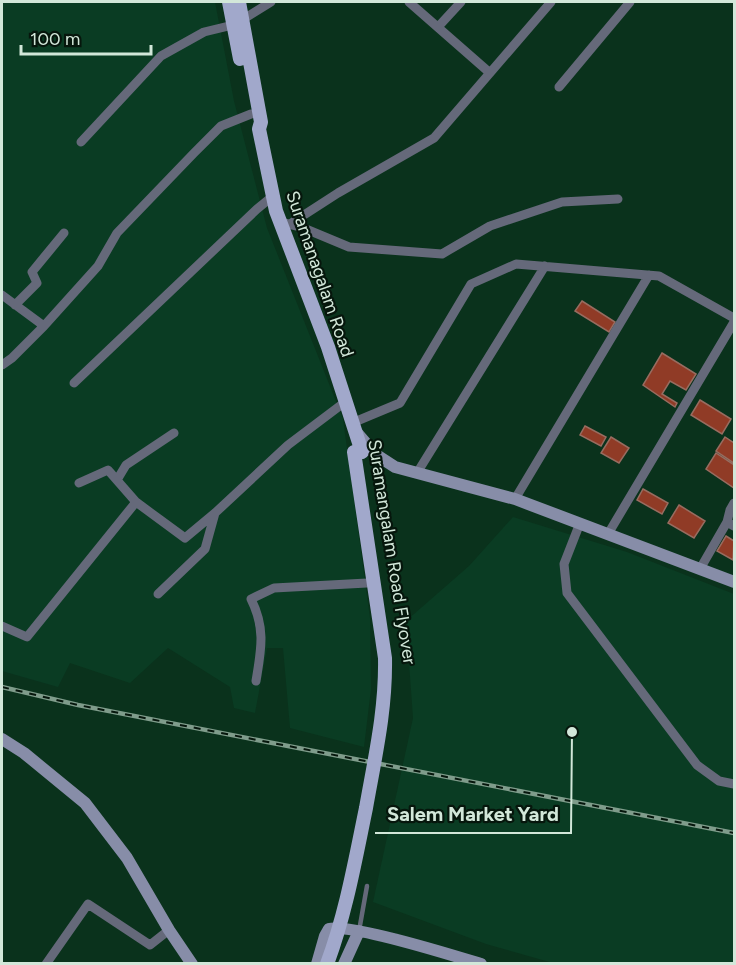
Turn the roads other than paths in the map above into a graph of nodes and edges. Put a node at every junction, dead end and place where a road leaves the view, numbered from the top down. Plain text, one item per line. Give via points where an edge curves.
1 (229, 2) edge
2 (239, 2) edge
3 (271, 2) edge
4 (409, 2) edge
5 (461, 2) edge
6 (551, 2) edge
7 (630, 2) edge
8 (238, 22) junction
9 (438, 27) junction
10 (490, 73) junction
11 (559, 87) dead end
12 (251, 114) junction
13 (259, 129) junction
14 (81, 142) dead end
15 (273, 196) junction
16 (618, 199) dead end
17 (285, 223) junction
18 (64, 233) dead end
19 (545, 266) junction
20 (650, 275) junction
21 (2, 295) edge
22 (15, 305) junction
23 (735, 320) edge
24 (44, 326) junction
25 (2, 363) edge
26 (74, 383) dead end
27 (345, 402) junction
28 (353, 427) junction
29 (174, 433) dead end
30 (358, 452) junction
31 (417, 474) junction
32 (117, 480) junction
33 (79, 483) dead end
34 (515, 499) junction
35 (136, 501) junction
36 (735, 503) edge
37 (215, 513) junction
38 (580, 524) junction
39 (731, 524) edge
40 (609, 534) junction
41 (700, 569) junction
42 (735, 582) edge
43 (367, 583) dead end
44 (158, 594) dead end
45 (2, 626) edge
46 (256, 681) dead end
47 (2, 739) edge
48 (735, 784) edge
49 (367, 886) dead end
50 (169, 930) junction
51 (359, 931) junction
52 (46, 963) edge
53 (192, 963) edge
54 (317, 963) edge
55 (327, 963) edge
56 (335, 963) edge
57 (344, 963) edge
58 (481, 963) edge

1 - 8 main road, Suramanagalam Road
2 - 8 main road, Suramanagalam Road
3 - 8 street
4 - 9 street
5 - 9 street
6 - 10 street
7 - 11 street
8 - 12 main road, Suramanagalam Road
8 - 13 main road, Suramanagalam Road via 261,122
8 - 14 street via 204,32 161,56
9 - 10 street
10 - 17 street via 434,138
12 - 13 main road, Suramanagalam Road via 252,124
12 - 24 street via 221,126 186,161 117,233 98,266
13 - 15 main road, Suramanagalam Road
15 - 17 main road, Suramanagalam Road
15 - 26 street
16 - 17 street via 562,202 490,226 441,254 349,247
17 - 27 main road, Suramanagalam Road
18 - 22 street via 32,272 37,284
19 - 20 street
19 - 28 street via 516,264 471,284 400,403
19 - 31 street
20 - 23 street via 659,276
20 - 34 street
21 - 22 street
22 - 24 street
23 - 40 street
24 - 25 street
27 - 28 main road, Suramanagalam Road
27 - 37 street via 288,445
28 - 30 main road, Suramangalam Road Flyover
28 - 31 street via 375,454 395,467
29 - 32 street via 126,465
30 - 55 main road, Suramangalam Road Flyover, bridge via 386,692 350,888
30 - 56 main road, Suramangalam Road Flyover via 392,657 393,692 357,890
31 - 34 street
32 - 33 street via 108,470
32 - 35 street
34 - 38 street
35 - 37 street via 184,538
35 - 45 street via 27,637
36 - 39 street via 730,510
37 - 44 street via 204,549
38 - 40 street
38 - 48 street via 564,564 567,593 697,765 719,781
39 - 41 street
40 - 41 street
41 - 42 street
43 - 46 street via 274,588 251,599 258,612 262,642
47 - 50 street via 85,803 127,858
49 - 51 lane
50 - 52 street via 150,945 88,904
50 - 53 street
51 - 54 street via 329,929
51 - 57 street
51 - 58 street

